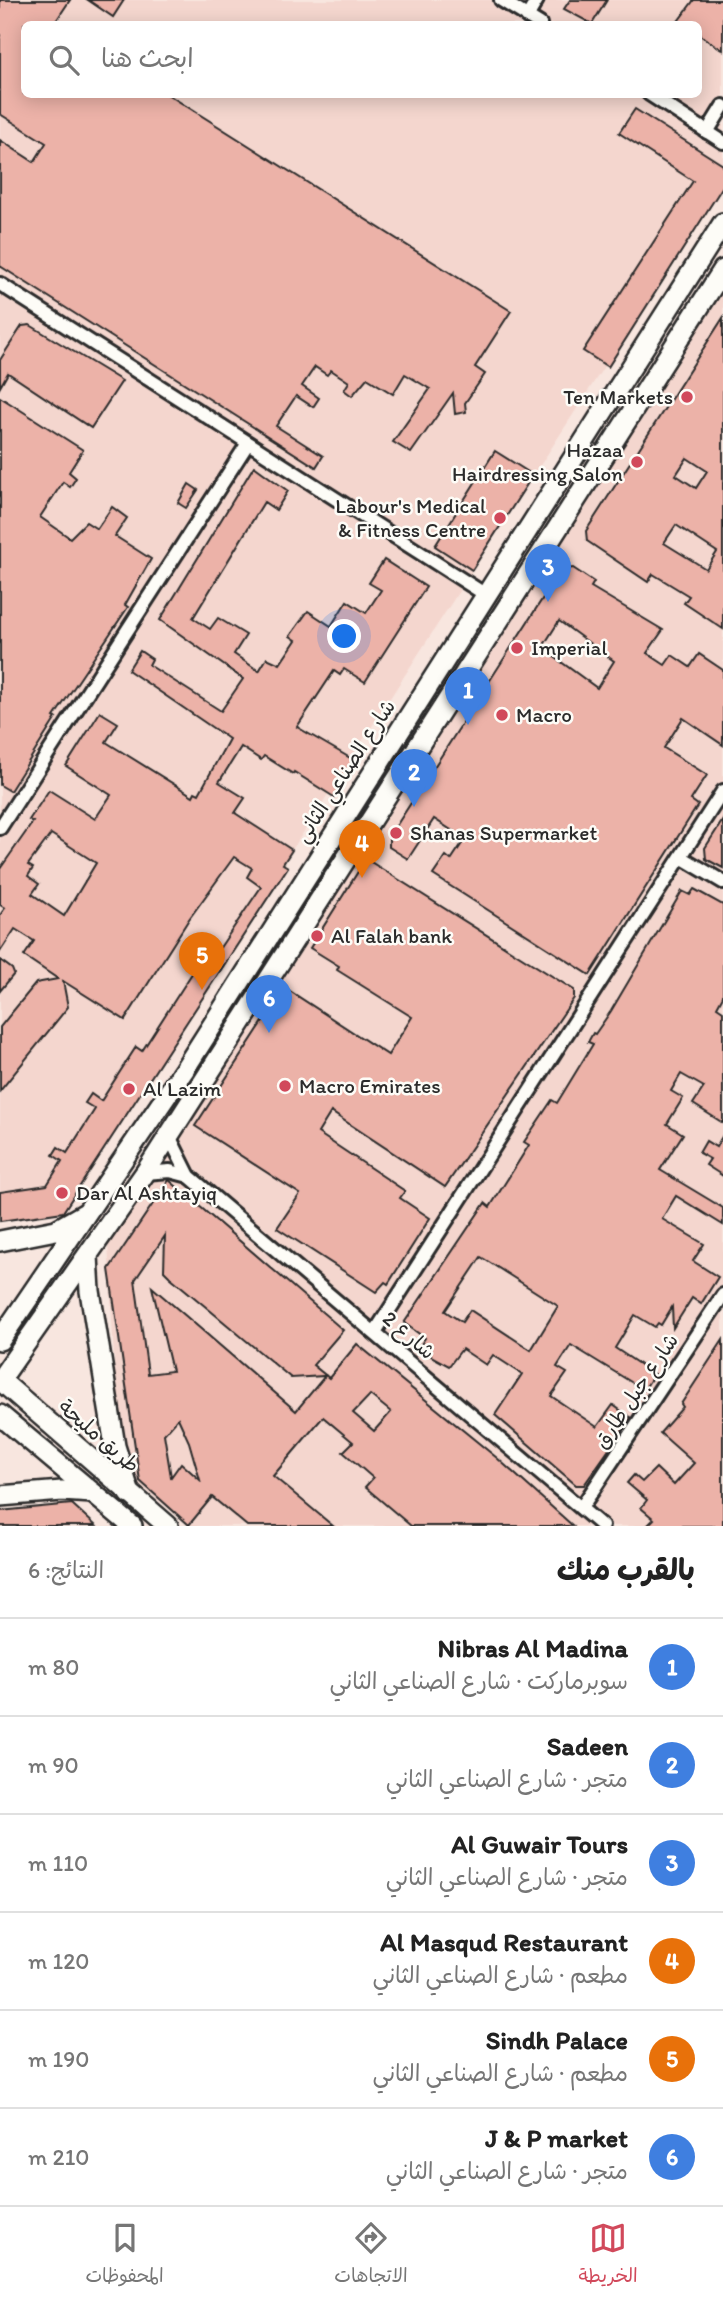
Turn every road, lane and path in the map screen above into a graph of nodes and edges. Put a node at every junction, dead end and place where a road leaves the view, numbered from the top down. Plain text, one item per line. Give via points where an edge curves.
1 (501, 0) edge
2 (537, 0) edge
3 (527, 17) junction
4 (534, 21) edge
5 (655, 98) edge
6 (723, 106) edge
7 (707, 132) junction
8 (723, 142) edge
9 (723, 223) edge
10 (723, 270) edge
11 (0, 284) edge
12 (248, 443) junction
13 (486, 595) junction
14 (723, 791) edge
15 (0, 828) edge
16 (681, 857) junction
17 (723, 882) edge
18 (169, 1136) junction
19 (145, 1173) junction
20 (189, 1176) junction
21 (88, 1212) junction
22 (0, 1241) edge
23 (88, 1256) junction
24 (723, 1295) edge
25 (375, 1332) junction
26 (0, 1340) edge
27 (0, 1380) edge
28 (0, 1415) edge
29 (93, 1493) junction
30 (130, 1494) junction
31 (0, 1496) edge
32 (581, 1508) junction
33 (132, 1526) edge
34 (168, 1526) edge
35 (603, 1526) edge

1 - 3 street
2 - 3 street
3 - 4 street
5 - 7 street
6 - 7 street
7 - 8 street
9 - 13 main road, شارع الصناعي الثاني
10 - 18 main road
11 - 12 street
12 - 13 street
12 - 15 street
13 - 21 main road, شارع الصناعي الثاني via 184,1070
14 - 16 street
16 - 17 street
16 - 25 street
18 - 19 main road
18 - 20 street, شارع 2
19 - 20 street via 170,1171
19 - 23 main road
20 - 25 street, شارع 2
21 - 22 main road via 56,1230
21 - 26 main road, شارع الصناعي الثاني
23 - 27 main road
23 - 30 main road via 115,1446
24 - 32 street, شارع جبل طارق
25 - 32 street, شارع 2
27 - 30 main road, طريق مليحة
28 - 29 main road
29 - 31 main road
29 - 33 main road
30 - 34 main road, طريق مليحة
32 - 35 street, شارع 2

